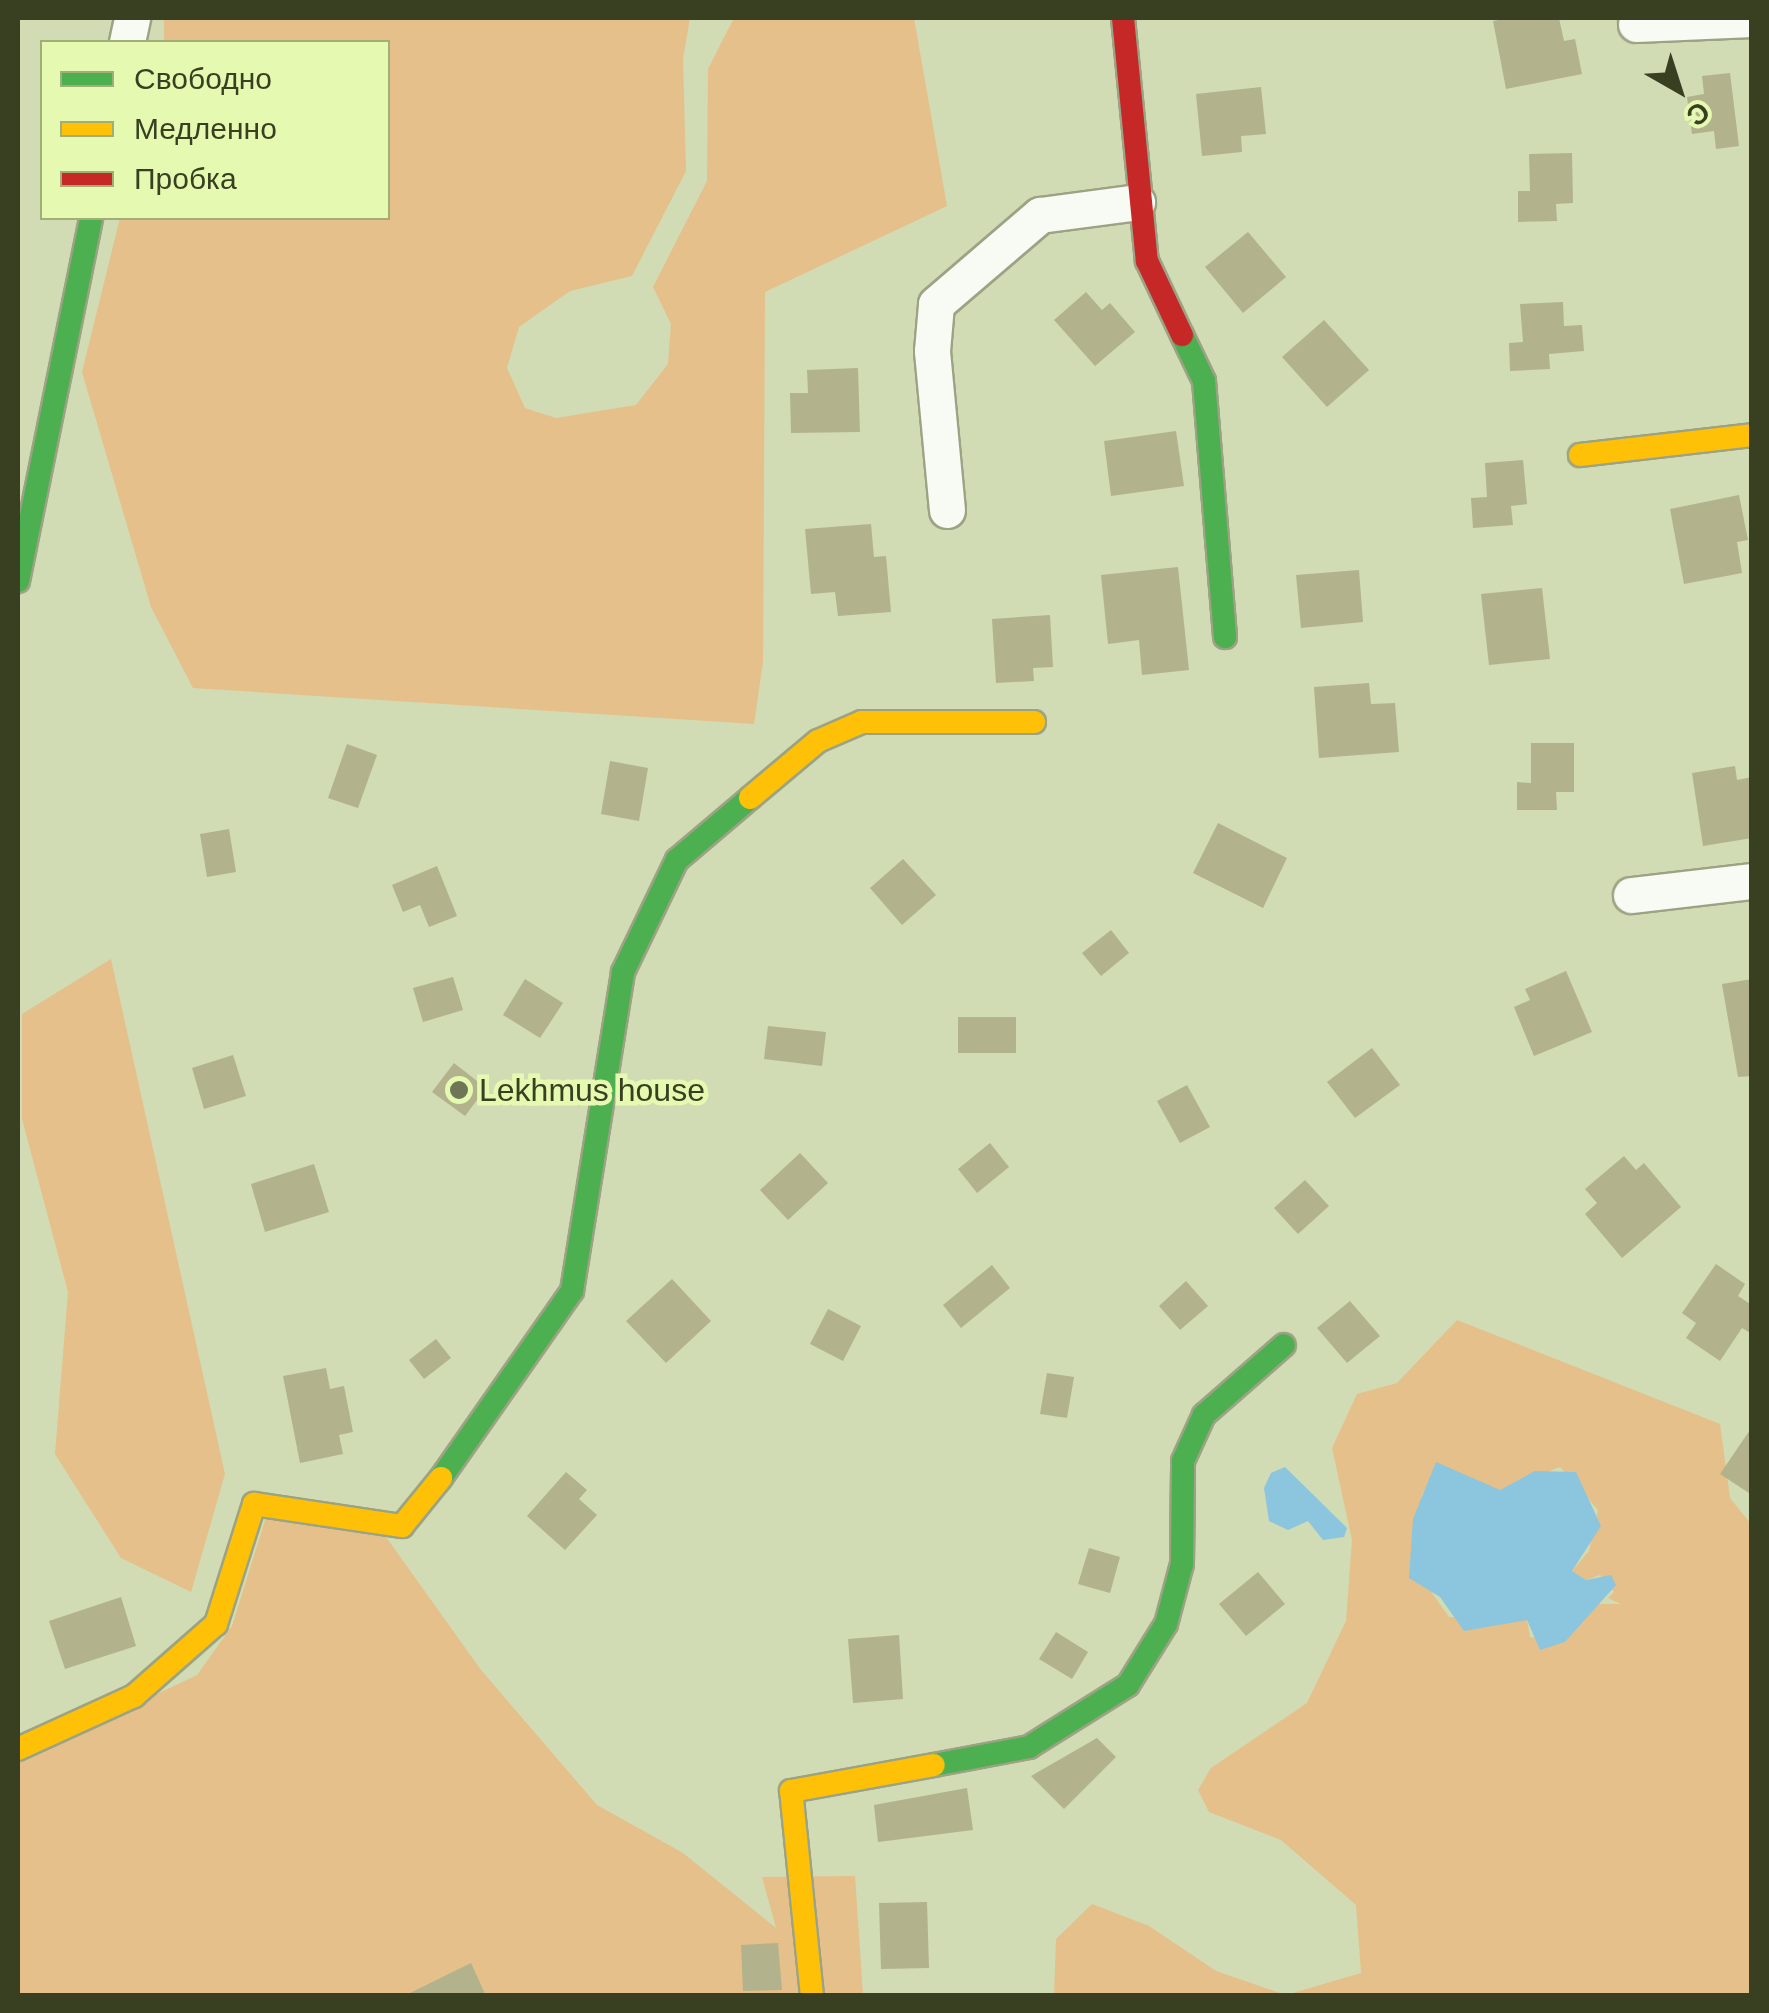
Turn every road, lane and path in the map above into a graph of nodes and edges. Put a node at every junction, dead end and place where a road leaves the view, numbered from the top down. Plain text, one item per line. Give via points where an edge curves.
1 (1123, 18) edge
2 (1752, 19) edge
3 (1636, 24) dead end
4 (1137, 202) junction
5 (92, 220) edge
6 (1752, 435) edge
7 (1580, 455) dead end
8 (947, 510) dead end
9 (18, 582) edge
10 (1225, 637) dead end
11 (1034, 722) dead end
12 (1752, 880) edge
13 (1631, 894) dead end
14 (1284, 1345) dead end
15 (18, 1749) edge
16 (812, 1996) edge

1 - 4 street
2 - 3 street
4 - 8 street via 1040,215 936,304 932,351
4 - 10 street via 1160,302 1204,381
5 - 9 street
6 - 7 street
11 - 15 street via 862,722 818,742 676,860 623,972 572,1291 540,1341 402,1526 254,1504 216,1624 134,1696
12 - 13 street
14 - 16 street via 1204,1415 1183,1460 1182,1564 1166,1624 1128,1685 1029,1747 791,1791

